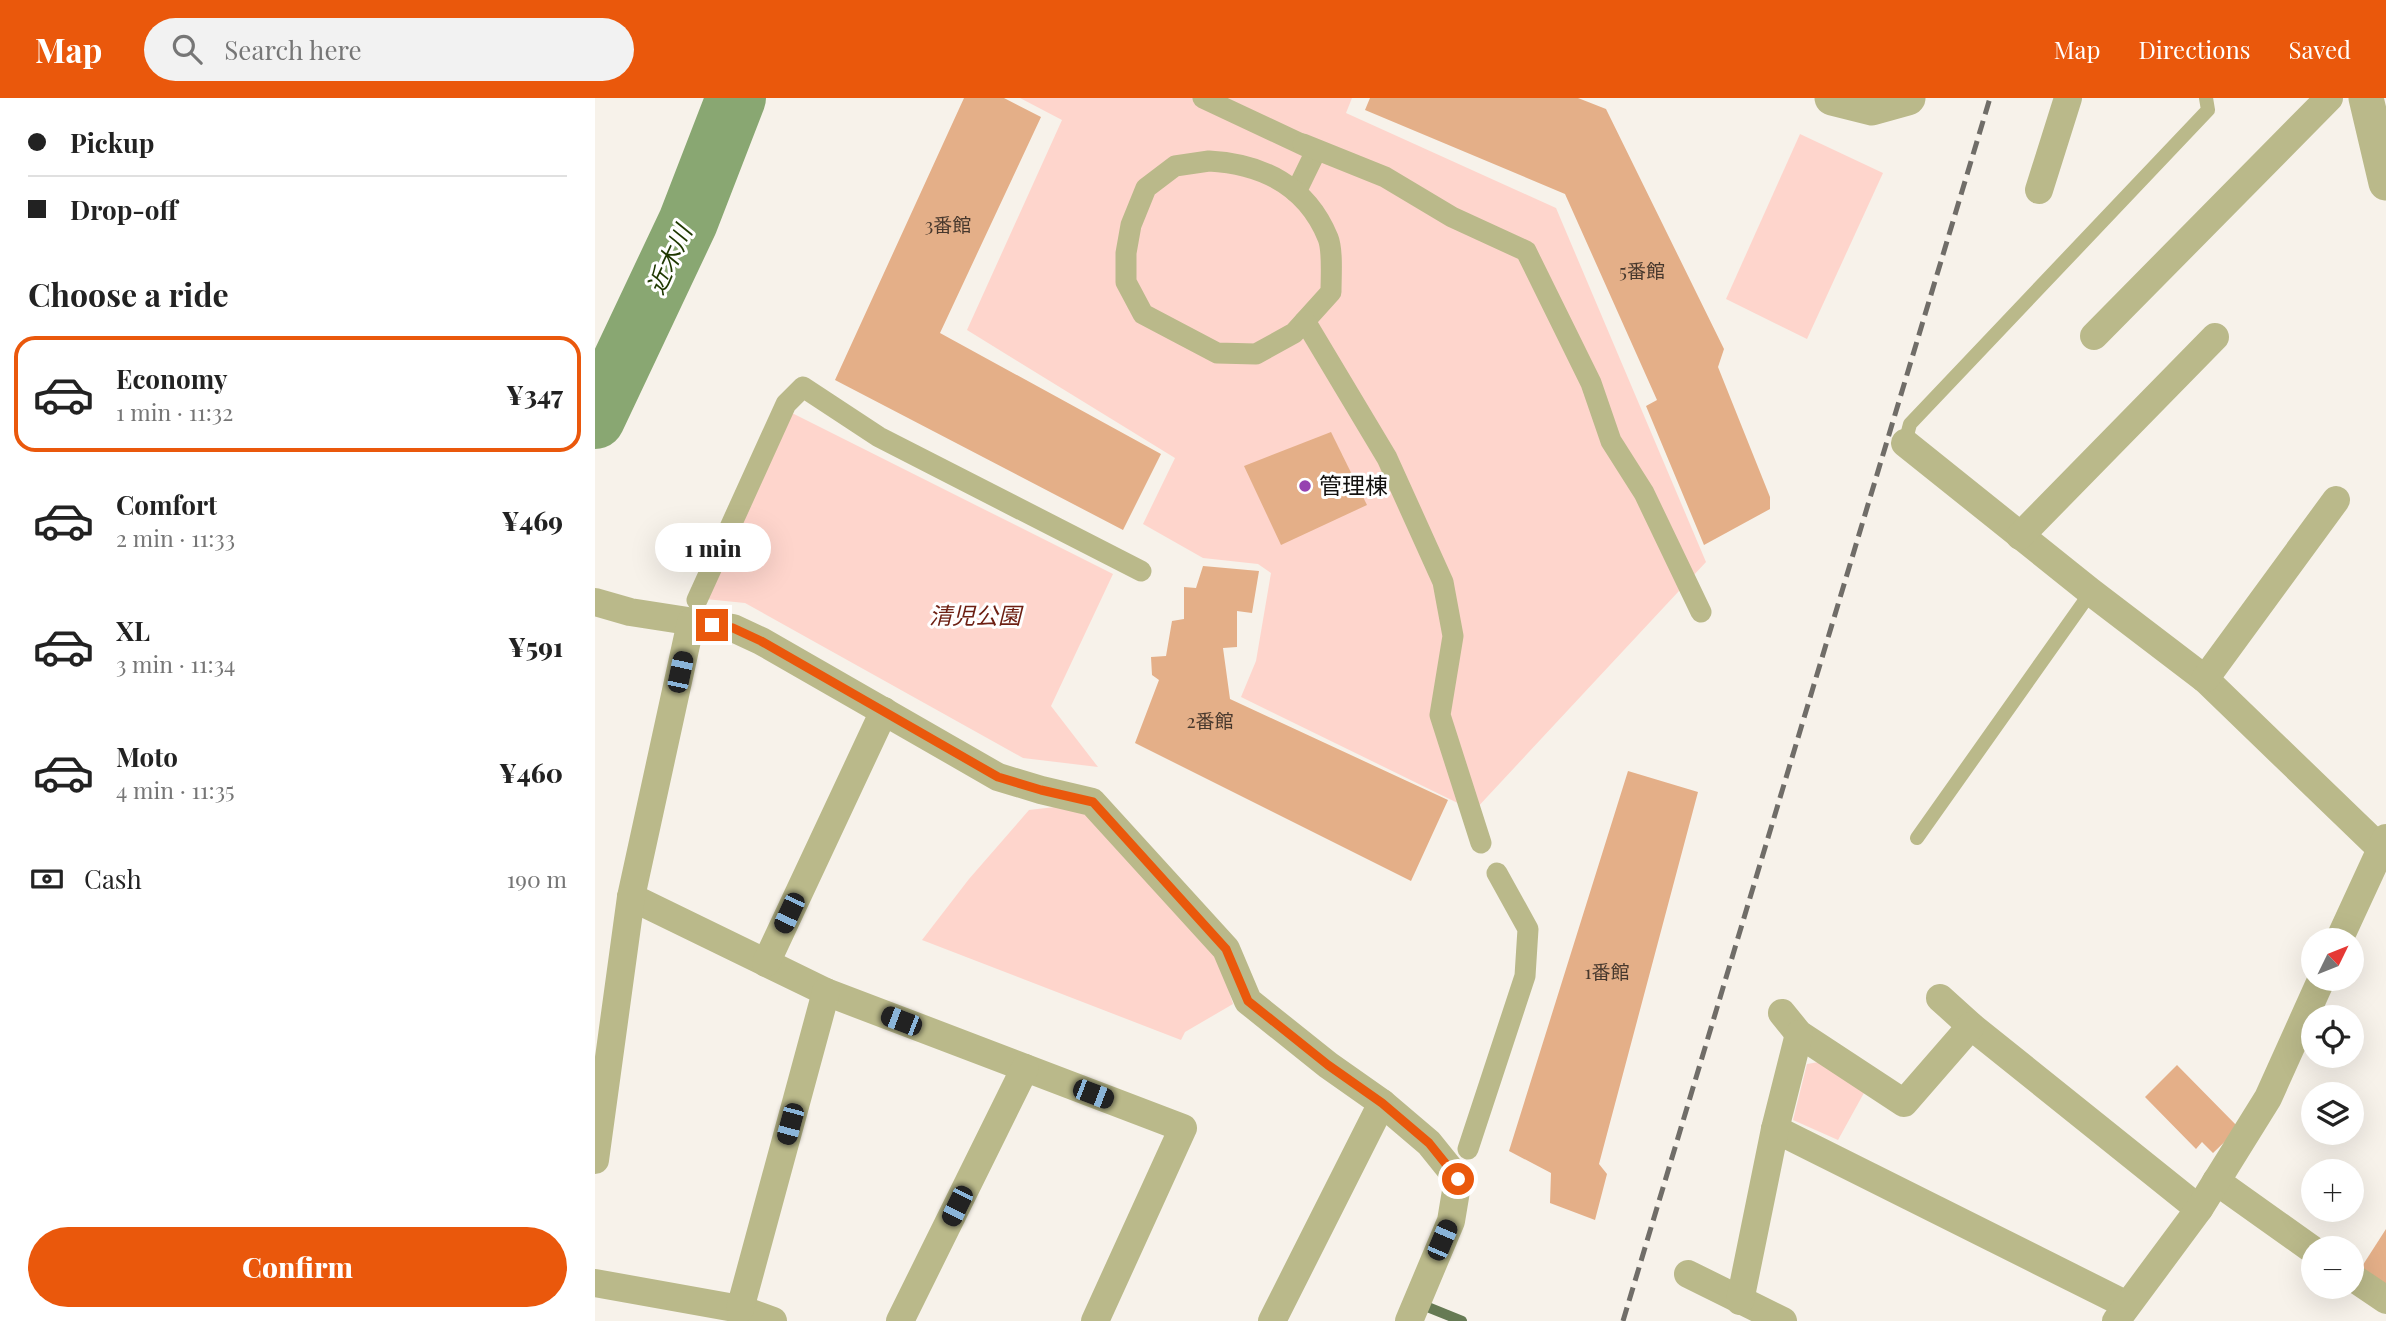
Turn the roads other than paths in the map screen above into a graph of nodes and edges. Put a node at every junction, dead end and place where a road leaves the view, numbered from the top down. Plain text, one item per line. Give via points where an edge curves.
1 (1203, 98) edge
2 (1832, 98) edge
3 (1908, 98) edge
4 (2068, 98) edge
5 (2206, 98) edge
6 (2329, 98) edge
7 (2366, 98) edge
8 (1303, 144) junction
9 (2386, 183) edge
10 (2039, 190) dead end
11 (1296, 192) junction
12 (1305, 321) junction
13 (2094, 335) dead end
14 (2215, 337) dead end
15 (1905, 443) joint
16 (2336, 500) dead end
17 (2020, 536) junction
18 (1141, 571) dead end
19 (2091, 592) junction
20 (595, 602) edge
21 (694, 611) junction
22 (1701, 612) dead end
23 (2205, 679) junction
24 (884, 711) junction
25 (1917, 838) dead end
26 (1481, 843) dead end
27 (2383, 843) edge
28 (1497, 873) dead end
29 (631, 897) junction
30 (2344, 928) edge
31 (766, 963) junction
32 (2316, 991) edge
33 (826, 992) junction
34 (1940, 998) dead end
35 (1971, 1026) junction
36 (1025, 1068) junction
37 (1382, 1103) junction
38 (1775, 1129) junction
39 (1468, 1149) dead end
40 (595, 1160) edge
41 (2216, 1181) junction
42 (2199, 1209) junction
43 (2301, 1241) edge
44 (1688, 1274) dead end
45 (595, 1283) edge
46 (2364, 1284) edge
47 (1740, 1300) junction
48 (2386, 1300) edge
49 (740, 1309) junction
50 (2122, 1313) edge
51 (773, 1321) edge
52 (900, 1321) edge
53 (1095, 1321) edge
54 (1272, 1321) edge
55 (1409, 1321) edge
56 (1783, 1321) edge

1 - 8 street
2 - 3 street via 1872,108
4 - 10 street
5 - 15 lane via 2208,110 1910,424
6 - 13 street
7 - 9 street
8 - 11 street via 1317,151
8 - 22 street via 1385,177 1452,217 1526,251 1591,383 1611,441 1644,492
11 - 12 street via 1303,195 1329,240 1331,292
11 - 12 street via 1259,169 1235,162 1175,166 1146,188 1131,225 1126,282 1143,313 1217,353 1257,354 1294,333
12 - 26 street via 1387,457 1443,582 1453,636 1440,715
14 - 17 street
15 - 17 street
16 - 23 street
17 - 19 street
18 - 21 street via 879,437 803,387 786,404
19 - 23 street
19 - 25 lane
20 - 21 street via 630,612
21 - 24 street via 761,641
21 - 29 street
23 - 27 street
24 - 31 street
24 - 37 street via 998,777 1093,802 1226,949 1248,1001
27 - 30 street
28 - 39 street via 1528,929 1525,976
29 - 31 street
29 - 40 street
31 - 33 street
32 - 41 street via 2268,1098
33 - 36 street
33 - 49 street
34 - 35 street
35 - 38 street via 1904,1103 1790,1024
35 - 42 street
36 - 52 street
36 - 53 street via 1183,1128
37 - 54 street
37 - 55 street via 1429,1143 1458,1179 1451,1221
38 - 47 street
38 - 50 street
41 - 42 street
41 - 43 street
42 - 50 street
44 - 47 street
45 - 49 street
46 - 48 street
47 - 56 street
49 - 51 street

